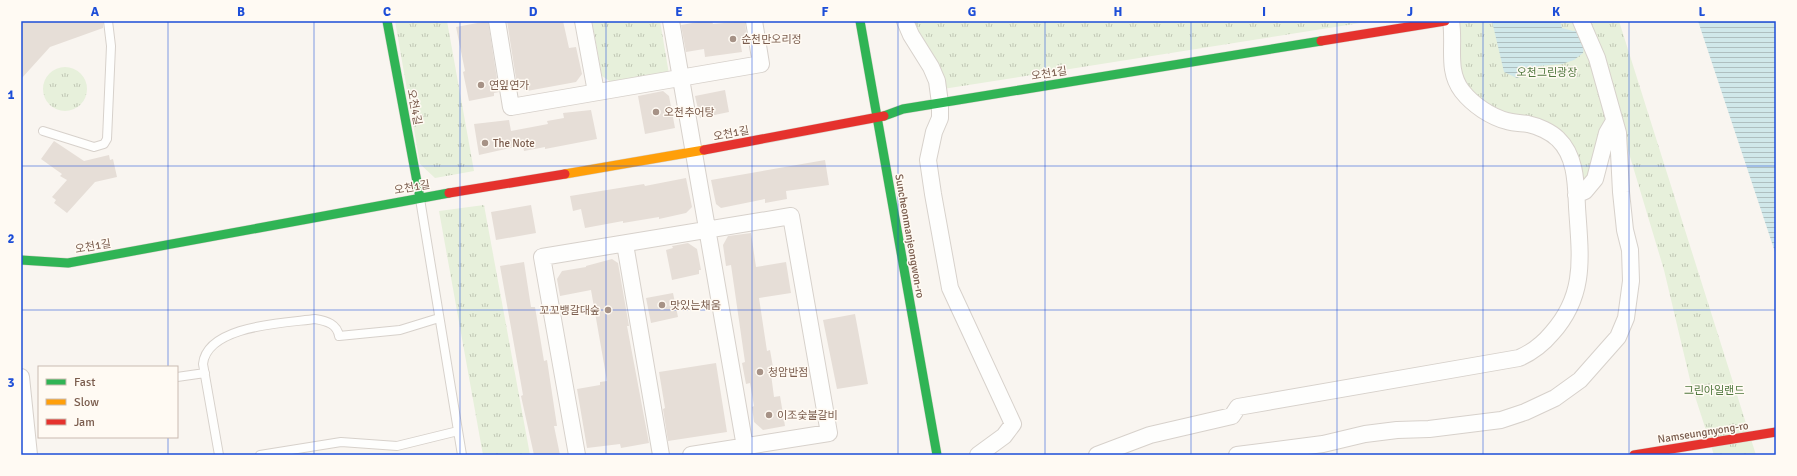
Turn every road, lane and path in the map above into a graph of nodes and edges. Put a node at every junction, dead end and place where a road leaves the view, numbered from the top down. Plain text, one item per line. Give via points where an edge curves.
1 (108, 21) edge
2 (387, 21) edge
3 (497, 21) edge
4 (583, 21) edge
5 (671, 21) edge
6 (754, 21) edge
7 (860, 21) edge
8 (905, 21) edge
9 (1445, 21) edge
10 (1451, 21) edge
11 (1581, 21) edge
12 (681, 78) junction
13 (596, 92) junction
14 (940, 103) junction
15 (877, 118) junction
16 (1614, 121) junction
17 (42, 131) dead end
18 (694, 152) junction
19 (1576, 195) junction
20 (420, 198) junction
21 (707, 230) junction
22 (625, 244) junction
23 (21, 260) edge
24 (440, 318) junction
25 (204, 373) junction
26 (21, 377) edge
27 (178, 378) edge
28 (458, 431) junction
29 (1776, 432) edge
30 (745, 446) junction
31 (30, 455) edge
32 (219, 455) edge
33 (260, 455) edge
34 (462, 455) edge
35 (577, 455) edge
36 (661, 455) edge
37 (691, 455) edge
38 (937, 455) edge
39 (978, 455) edge
40 (1097, 455) edge
41 (1237, 455) edge
42 (1634, 455) edge

1 - 17 lane via 111,46 107,139 104,144 94,147
2 - 20 street, 오천4길
3 - 13 street via 512,107
4 - 13 street
5 - 12 street
6 - 12 street via 761,64
7 - 15 street, Suncheonmanjeongwon-ro
8 - 14 street via 937,81
9 - 14 street, 오천1길
10 - 19 street via 1452,71 1462,91 1493,116 1529,124 1558,138 1570,157
11 - 16 street via 1596,58
12 - 13 street
12 - 18 street
14 - 15 street, 오천1길 via 903,109
14 - 39 street via 940,118 928,160 947,278 956,305 1013,424 1004,436
15 - 18 street, 오천1길
15 - 38 street, Suncheonmanjeongwon-ro
16 - 19 street via 1607,133 1595,179 1585,191
16 - 41 street via 1618,133 1624,230 1630,250 1629,299 1626,318 1618,337 1580,380 1554,398 1501,420 1365,434 1323,444
18 - 20 street, 오천1길
18 - 21 street
19 - 40 street via 1580,269 1575,296 1566,316 1532,353 1518,358 1238,407 1232,416 1150,435
20 - 23 street, 오천1길 via 68,263
20 - 24 lane
21 - 22 street
21 - 30 street
21 - 30 street via 791,216 828,425 829,433
22 - 35 street via 542,257
22 - 36 street
24 - 25 lane via 400,330 340,336 334,325 316,319 238,331 210,347 204,358
24 - 28 lane
25 - 27 lane
25 - 32 lane
26 - 31 street
28 - 33 lane via 397,446 341,442
28 - 34 lane
29 - 42 street, Namseungnyong-ro
30 - 37 street

